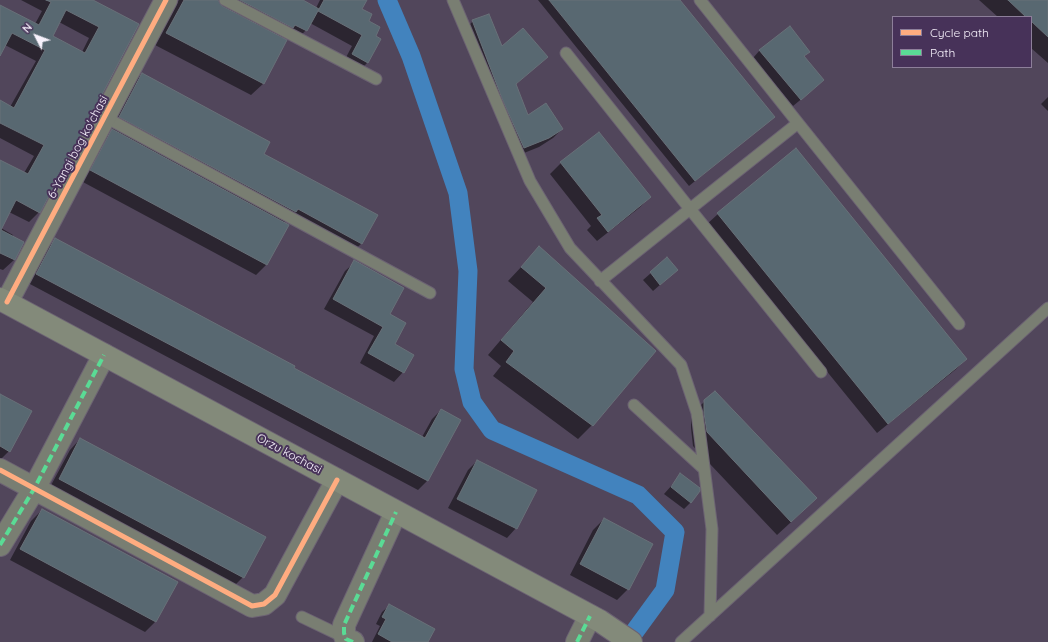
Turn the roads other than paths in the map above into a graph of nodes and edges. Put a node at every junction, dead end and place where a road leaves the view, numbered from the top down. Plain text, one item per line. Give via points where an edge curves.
1 (166, 0) edge
2 (225, 0) edge
3 (453, 0) edge
4 (700, 0) edge
5 (566, 53) dead end
6 (376, 79) dead end
7 (105, 117) junction
8 (798, 123) junction
9 (690, 209) junction
10 (600, 281) junction
11 (430, 292) dead end
12 (4, 301) edge
13 (1048, 308) edge
14 (959, 324) dead end
15 (104, 355) junction
16 (821, 372) dead end
17 (634, 405) dead end
18 (704, 469) junction
19 (0, 470) edge
20 (337, 480) junction
21 (34, 489) junction
22 (396, 512) junction
23 (0, 545) edge
24 (710, 616) junction
25 (302, 617) dead end
26 (595, 619) junction
27 (350, 640) edge
28 (577, 642) edge
29 (632, 642) edge
30 (681, 642) edge

1 - 7 street, 6-Yangi bog koʼchasi
2 - 6 lane
3 - 10 lane via 530,181 570,248
4 - 8 lane
5 - 9 lane
7 - 11 lane
7 - 12 street, 6-Yangi bog koʼchasi
8 - 9 lane
8 - 14 lane
9 - 10 lane
9 - 16 lane
10 - 18 lane via 681,364 697,413
12 - 15 main road, Orzu kochasi
13 - 24 lane
15 - 20 main road, Orzu kochasi
15 - 21 street
17 - 18 lane
18 - 24 lane via 712,529
19 - 21 street
20 - 21 street via 275,595 264,604 252,606
20 - 22 main road, Orzu kochasi
21 - 23 street
22 - 26 main road, Orzu kochasi
22 - 27 street via 344,625 344,633
24 - 30 lane
25 - 27 lane
26 - 28 street
26 - 29 main road, Orzu kochasi

